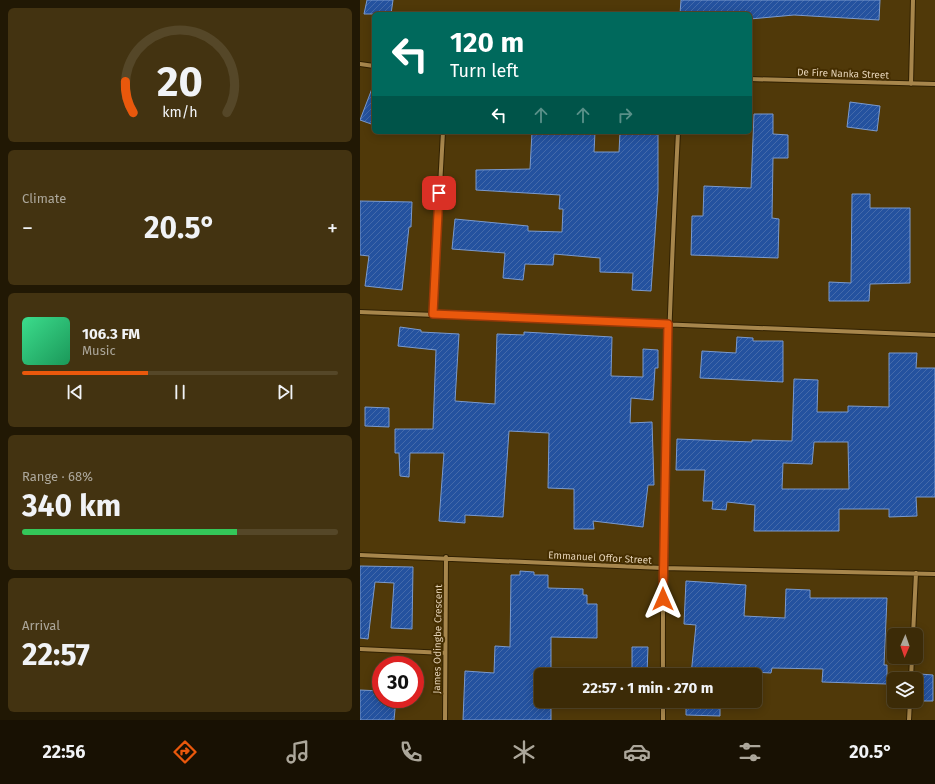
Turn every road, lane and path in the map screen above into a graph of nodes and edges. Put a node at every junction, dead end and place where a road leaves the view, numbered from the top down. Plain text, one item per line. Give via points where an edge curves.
1 (913, 0) edge
2 (360, 64) edge
3 (372, 66) edge
4 (752, 79) edge
5 (910, 84) junction
6 (935, 84) edge
7 (442, 134) edge
8 (678, 134) edge
9 (360, 312) edge
10 (433, 314) junction
11 (668, 324) junction
12 (935, 335) edge
13 (360, 555) edge
14 (446, 557) junction
15 (663, 568) junction
16 (916, 573) junction
17 (935, 574) edge
18 (913, 628) edge
19 (360, 649) edge
20 (445, 653) junction
21 (663, 668) edge
22 (663, 708) edge
23 (910, 708) edge
24 (445, 720) edge
25 (663, 720) edge
26 (909, 720) edge

1 - 5 street
2 - 3 street
4 - 5 street, De Fire Nanka Street
5 - 6 street, De Fire Nanka Street
7 - 10 street
8 - 11 street
9 - 10 street
10 - 11 street
11 - 12 street
11 - 15 street
13 - 14 street, Emmanuel Offor Street
14 - 15 street, Emmanuel Offor Street
14 - 20 street, James Odingbe Crescent
15 - 16 street, Emmanuel Offor Street
15 - 21 street
16 - 17 street, Emmanuel Offor Street
16 - 18 street
19 - 20 street
20 - 24 street, James Odingbe Crescent
22 - 25 street
23 - 26 street

